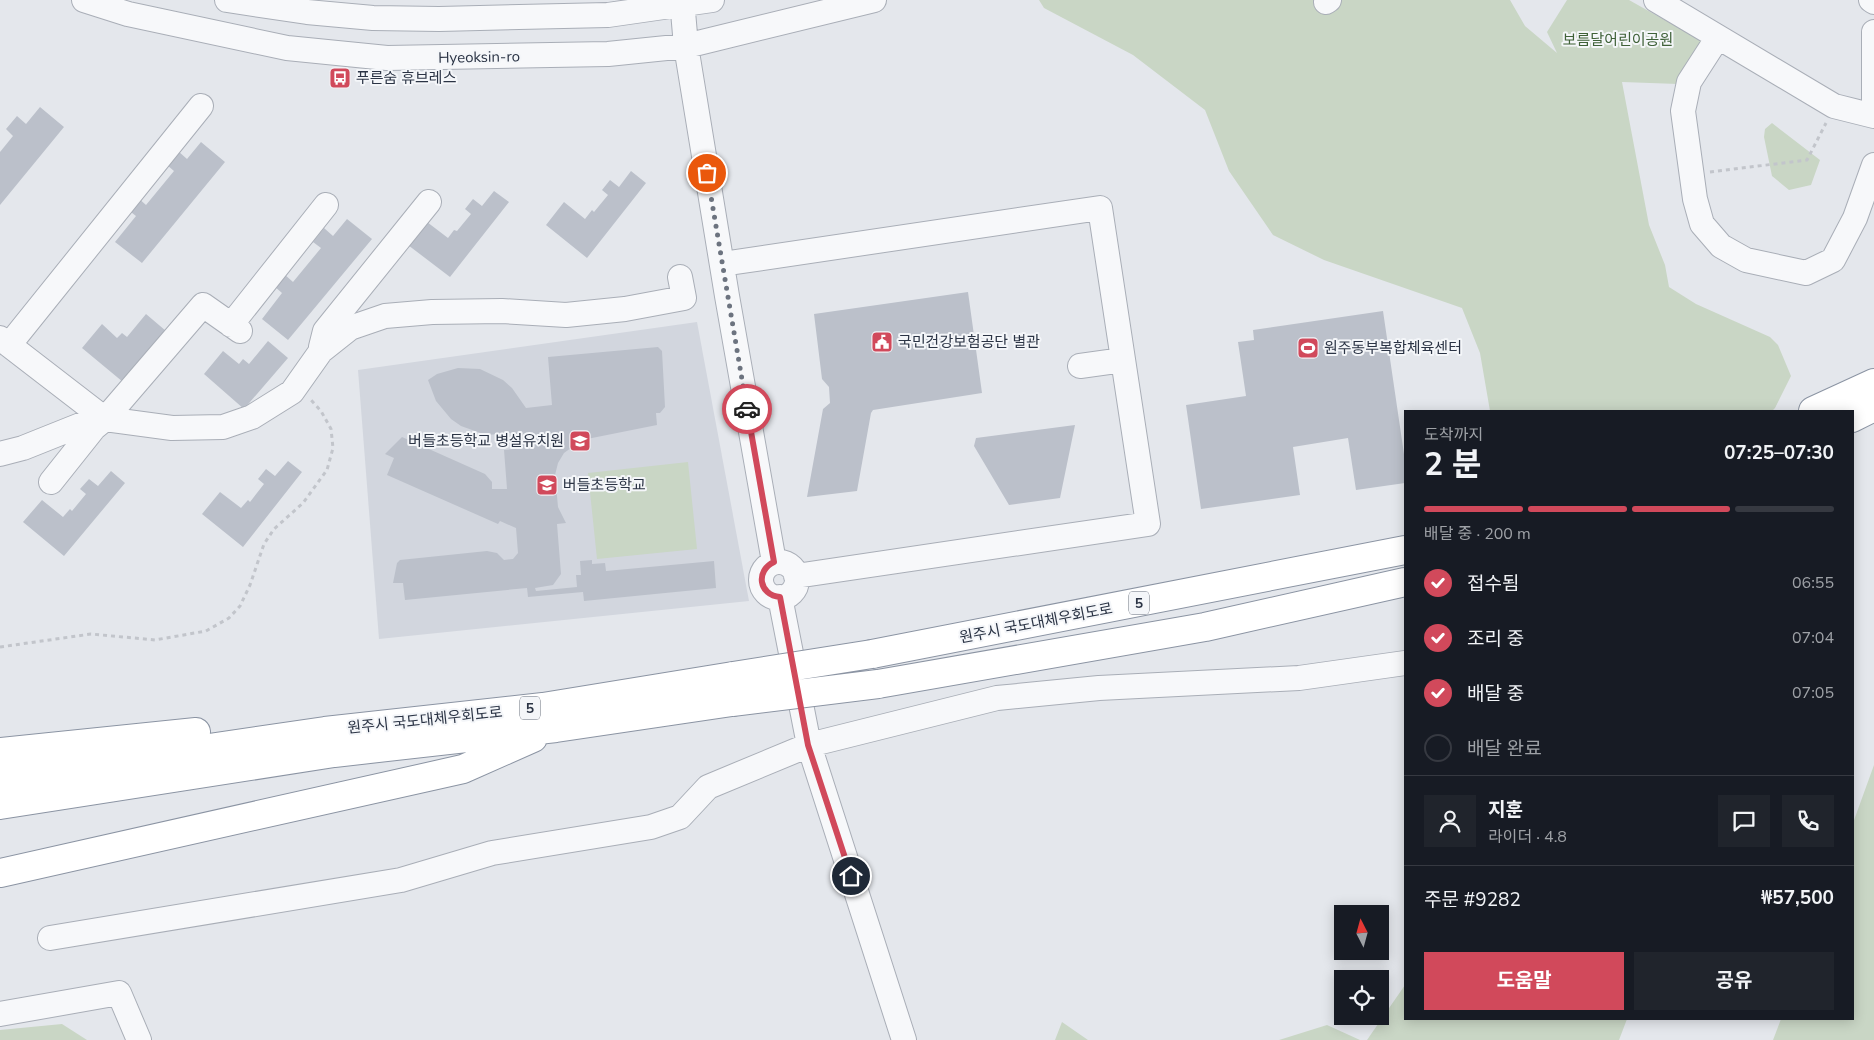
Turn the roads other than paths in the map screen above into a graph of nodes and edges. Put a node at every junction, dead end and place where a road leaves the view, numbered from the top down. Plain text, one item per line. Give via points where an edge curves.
1 (84, 0) edge
2 (227, 0) edge
3 (712, 0) edge
4 (874, 0) edge
5 (1656, 0) edge
6 (1871, 0) edge
7 (682, 2) edge
8 (1874, 2) edge
9 (1874, 32) edge
10 (1718, 37) junction
11 (686, 46) junction
12 (201, 106) dead end
13 (1874, 110) edge
14 (1874, 116) edge
15 (1874, 165) edge
16 (429, 202) dead end
17 (326, 205) dead end
18 (722, 264) junction
19 (680, 277) dead end
20 (4, 341) edge
21 (321, 352) junction
22 (1123, 360) junction
23 (1080, 366) dead end
24 (1874, 383) edge
25 (1874, 407) edge
26 (1815, 410) edge
27 (1854, 417) edge
28 (105, 418) junction
29 (0, 454) edge
30 (51, 482) dead end
31 (1404, 550) edge
32 (774, 562) junction
33 (796, 576) junction
34 (1404, 582) edge
35 (780, 597) junction
36 (1404, 662) edge
37 (550, 717) junction
38 (329, 742) junction
39 (808, 745) junction
40 (0, 752) edge
41 (0, 779) edge
42 (0, 805) edge
43 (0, 873) edge
44 (50, 938) dead end
45 (0, 1014) edge
46 (139, 1040) edge
47 (904, 1040) edge

1 - 11 street, Hyeoksin-ro via 128,14 208,32 287,48 345,55 387,58 608,54
2 - 7 street via 373,18 439,19 608,15
3 - 7 street
4 - 11 street, Hyeoksin-ro
5 - 10 street
6 - 8 street
7 - 11 street
9 - 13 street
10 - 14 street via 1834,106
10 - 15 street via 1689,82 1683,111 1695,199 1702,224 1721,246 1746,260 1806,273 1833,260 1854,218
11 - 18 street
12 - 20 street
16 - 21 street via 325,330
17 - 28 street via 236,328 203,305
18 - 22 street via 1100,208
18 - 32 street
19 - 21 street via 684,298 625,309 566,315 492,311 385,316 350,328
20 - 28 street
21 - 28 street via 292,392 252,417 223,427 172,428
22 - 23 street
22 - 33 street via 1148,524
24 - 26 highway
25 - 27 highway
28 - 29 street
28 - 30 street
31 - 37 highway, 원주시 국도대체우회도로 / 5, bridge via 872,654 733,676
32 - 33 street via 791,566
32 - 35 street via 765,569 761,580 765,590 774,597
33 - 35 street via 791,592
34 - 37 highway, 원주시 국도대체우회도로 / 5, bridge via 1206,627 878,684 732,702
35 - 39 street
36 - 39 street via 1299,678 1099,688 997,698
37 - 38 highway, 원주시 국도대체우회도로 / 5
37 - 40 highway via 484,702
37 - 43 highway via 463,769
38 - 41 highway, 5
38 - 42 highway, 5
39 - 44 street via 708,787 680,817 651,827 492,853 401,880
39 - 47 street
45 - 46 street via 119,993

